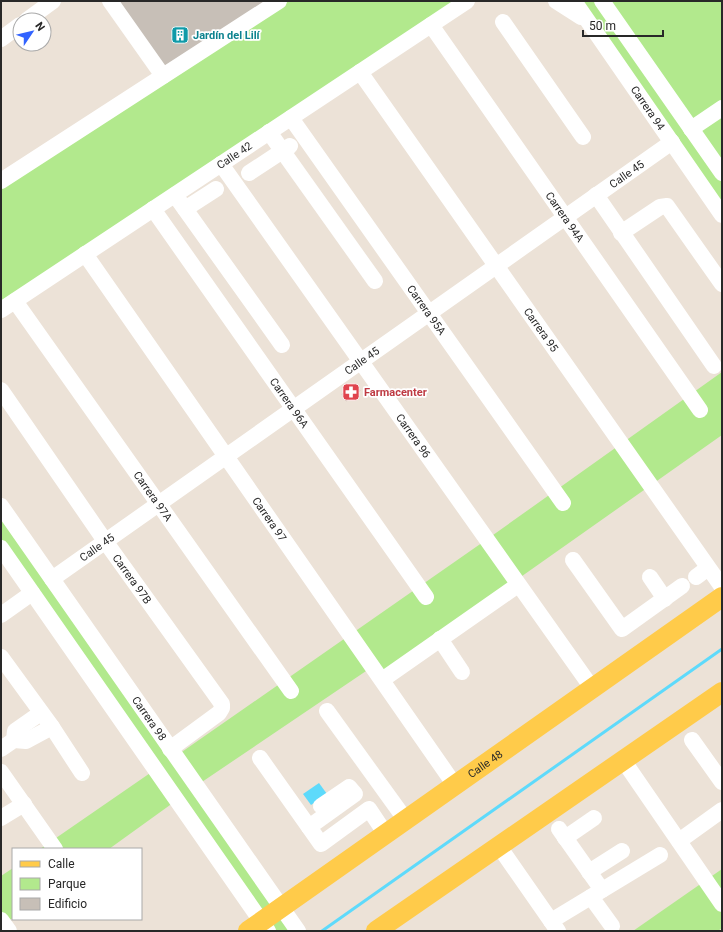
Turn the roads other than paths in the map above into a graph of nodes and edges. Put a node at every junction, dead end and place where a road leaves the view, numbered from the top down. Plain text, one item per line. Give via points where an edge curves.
1 (53, 1) edge
2 (110, 1) edge
3 (279, 1) edge
4 (467, 1) edge
5 (556, 1) edge
6 (574, 1) edge
7 (603, 2) edge
8 (38, 12) edge
9 (503, 22) dead end
10 (431, 25) junction
11 (590, 25) junction
12 (12, 31) edge
13 (1, 39) edge
14 (360, 72) junction
15 (163, 76) junction
16 (722, 108) edge
17 (291, 118) junction
18 (691, 129) junction
19 (268, 132) junction
20 (583, 137) dead end
21 (672, 142) junction
22 (286, 148) junction
23 (221, 164) junction
24 (249, 173) dead end
25 (722, 173) edge
26 (1, 181) edge
27 (216, 189) dead end
28 (175, 194) junction
29 (596, 195) junction
30 (153, 209) junction
31 (185, 210) junction
32 (722, 215) edge
33 (565, 217) junction
34 (621, 233) junction
35 (84, 254) junction
36 (496, 266) junction
37 (375, 280) dead end
38 (722, 284) edge
39 (15, 300) junction
40 (1, 310) edge
41 (429, 313) junction
42 (282, 345) dead end
43 (360, 361) junction
44 (714, 366) dead end
45 (1, 390) edge
46 (293, 408) junction
47 (700, 410) dead end
48 (225, 456) junction
49 (158, 503) junction
50 (563, 503) dead end
51 (1, 506) edge
52 (105, 541) junction
53 (1, 548) edge
54 (572, 560) dead end
55 (710, 571) edge
56 (650, 577) dead end
57 (52, 579) junction
58 (518, 585) junction
59 (682, 586) dead end
60 (722, 587) edge
61 (32, 593) junction
62 (426, 597) dead end
63 (722, 597) edge
64 (665, 599) junction
65 (1, 615) edge
66 (440, 640) junction
67 (1, 656) edge
68 (462, 672) dead end
69 (382, 680) junction
70 (592, 688) junction
71 (291, 692) dead end
72 (722, 692) edge
73 (327, 711) dead end
74 (35, 717) dead end
75 (52, 727) junction
76 (692, 740) dead end
77 (7, 744) edge
78 (170, 749) junction
79 (260, 758) dead end
80 (622, 760) junction
81 (1, 772) edge
82 (82, 773) dead end
83 (722, 782) edge
84 (454, 784) junction
85 (24, 804) junction
86 (321, 806) dead end
87 (722, 810) edge
88 (1, 818) edge
89 (594, 818) dead end
90 (405, 819) junction
91 (309, 827) junction
92 (385, 833) junction
93 (679, 841) junction
94 (498, 845) junction
95 (54, 848) edge
96 (622, 851) dead end
97 (660, 855) dead end
98 (589, 872) junction
99 (596, 894) junction
100 (722, 904) edge
101 (282, 908) junction
102 (1, 920) edge
103 (555, 926) edge
104 (612, 926) dead end
105 (260, 928) edge
106 (9, 931) edge
107 (298, 931) edge
108 (376, 931) edge

1 - 8 street
2 - 15 street
3 - 15 street
4 - 10 street, Calle 42
5 - 11 street
6 - 11 street, Carrera 94
7 - 18 street
9 - 20 street
10 - 14 street, Calle 42
10 - 33 street, Carrera 94A
11 - 21 street, Carrera 94
12 - 13 street
14 - 17 street, Calle 42
14 - 36 street, Carrera 95
15 - 26 street
16 - 18 street
17 - 19 street, Calle 42
17 - 41 street, Carrera 95A
18 - 25 street
19 - 22 street
19 - 23 street, Calle 42
21 - 29 street, Calle 45
21 - 32 street, Carrera 94
22 - 24 street
22 - 37 street
23 - 28 street, Calle 42
23 - 43 street, Carrera 96
27 - 31 street
28 - 30 street, Calle 42
28 - 31 street
29 - 33 street, Calle 45
29 - 34 street
30 - 35 street, Calle 42
30 - 46 street, Carrera 96A
31 - 42 street
33 - 36 street, Calle 45
33 - 47 street, Carrera 94A
34 - 38 street via 660,207 667,206
34 - 44 street
35 - 39 street, Calle 42
35 - 48 street, Carrera 97
36 - 41 street, Calle 45
36 - 55 street, Carrera 95
39 - 40 street, Calle 42
39 - 49 street, Carrera 97A
41 - 43 street, Calle 45
41 - 50 street, Carrera 95A
43 - 46 street, Calle 45
43 - 58 street, Carrera 96
45 - 52 street, Carrera 97B
46 - 48 street, Calle 45
46 - 62 street, Carrera 96A
48 - 49 street, Calle 45
48 - 69 street, Carrera 97
49 - 52 street, Calle 45
49 - 71 street, Carrera 97A
51 - 57 street, Carrera 98
52 - 57 street, Calle 45
52 - 78 street, Carrera 97B via 222,704 219,712
53 - 61 street, Carrera 98
54 - 64 street via 622,629
55 - 60 street, Carrera 95
56 - 64 street
57 - 78 street, Carrera 98
58 - 66 street
58 - 70 street, Carrera 96
59 - 64 street
61 - 65 street
61 - 105 street, Carrera 98
63 - 70 main road, Calle 48
66 - 68 street
66 - 69 street
67 - 75 street
69 - 84 street, Carrera 97
70 - 84 main road, Calle 48
72 - 80 main road
73 - 90 street
74 - 77 street via 15,731
75 - 77 street via 26,741
75 - 82 street
76 - 83 street
78 - 101 street, Carrera 98
79 - 91 street
80 - 93 street
80 - 94 main road
81 - 85 street
84 - 90 main road, Calle 48
85 - 88 street
85 - 95 street
86 - 91 street via 349,787 355,794
87 - 93 street
89 - 98 street via 562,834
90 - 92 main road, Calle 48
91 - 92 street via 321,844 369,809
92 - 101 main road, Calle 48
93 - 100 street
94 - 103 street
94 - 108 main road
96 - 98 street
97 - 99 street
98 - 99 street
99 - 103 street
99 - 104 street
101 - 105 main road, Calle 48
101 - 107 street, Carrera 98
102 - 106 street

